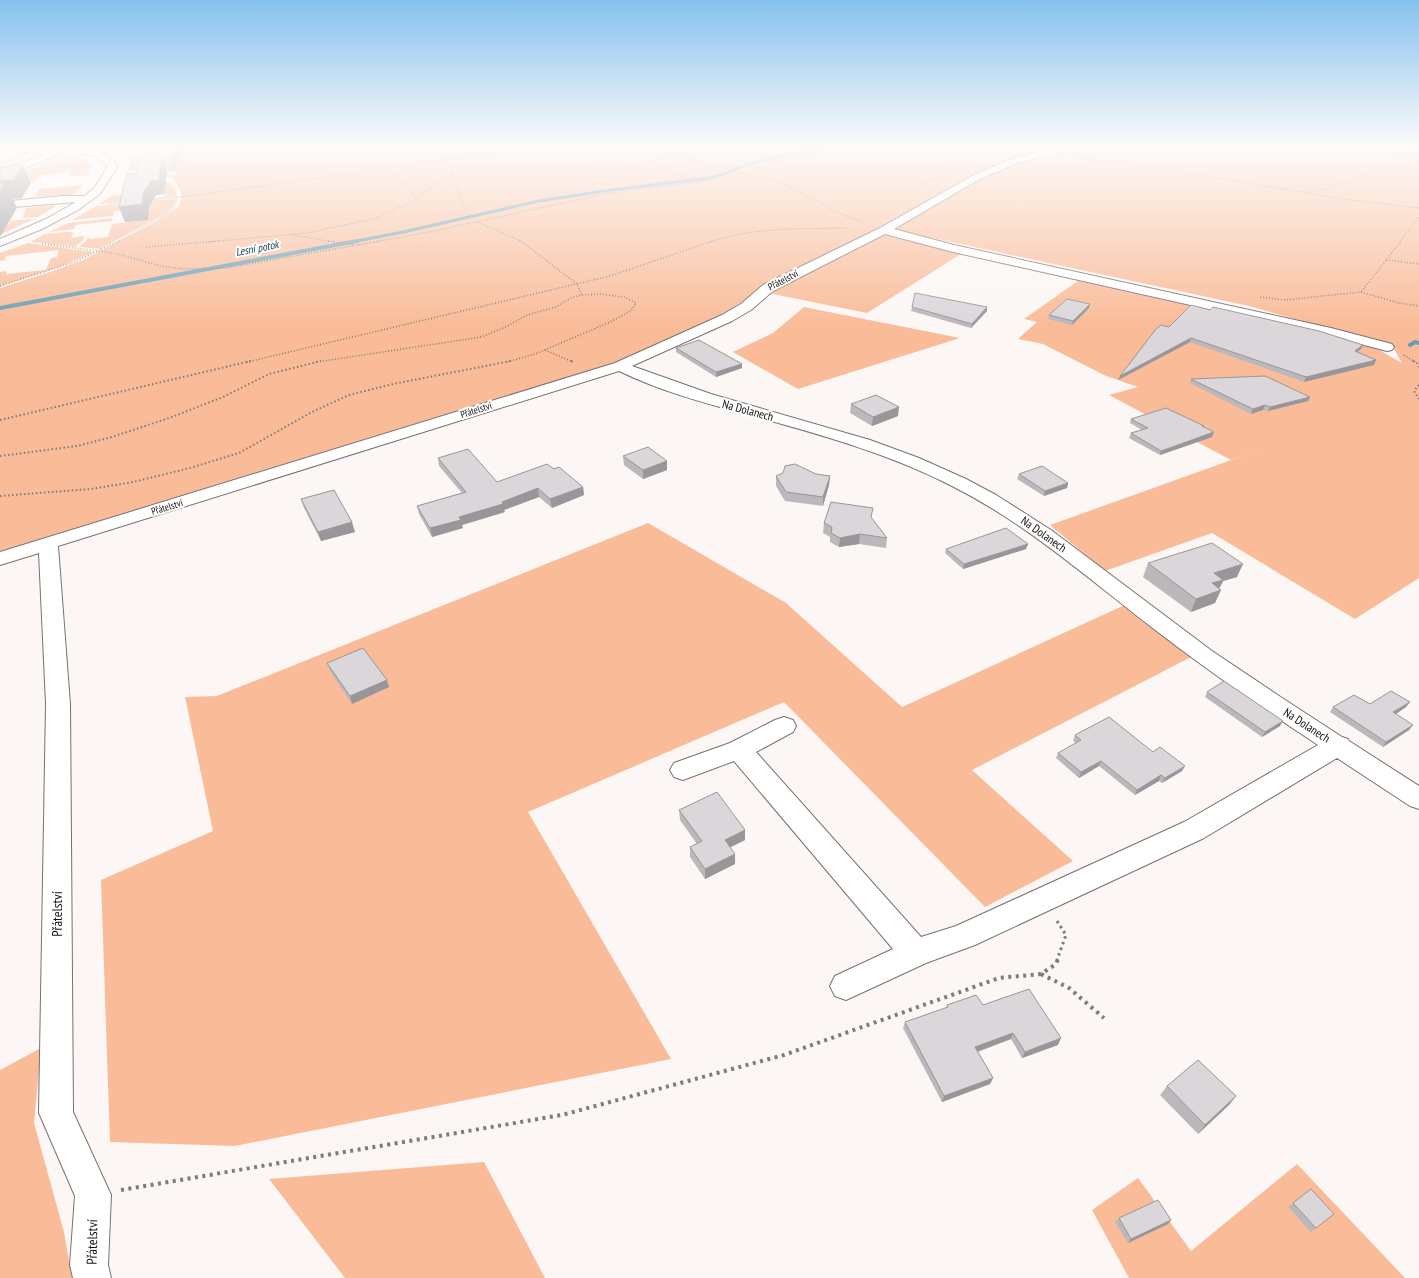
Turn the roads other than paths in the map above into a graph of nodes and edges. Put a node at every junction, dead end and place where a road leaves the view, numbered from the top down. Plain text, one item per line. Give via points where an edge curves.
1 (74, 207) edge
2 (925, 207) edge
3 (884, 230) junction
4 (0, 243) edge
5 (1387, 347) dead end
6 (620, 366) junction
7 (48, 543) junction
8 (0, 559) edge
9 (784, 726) dead end
10 (1339, 745) junction
11 (739, 750) junction
12 (683, 770) dead end
13 (1419, 799) edge
14 (916, 952) junction
15 (846, 986) dead end
16 (92, 1278) edge

1 - 4 street via 40,226
2 - 3 street, Přátelství
3 - 5 street via 953,248 1323,330
3 - 6 street, Přátelství via 768,288 728,318
6 - 7 street, Přátelství
6 - 10 street, Na Dolanech via 709,399 859,442 959,483 1009,510 1062,546 1174,634 1247,686
7 - 8 street, Přátelství
7 - 16 street, Přátelství via 58,704 56,1113 93,1195 90,1265
9 - 11 street
10 - 13 street, Na Dolanech
10 - 14 street via 1194,830 964,936
11 - 12 street
11 - 14 street
14 - 15 street

